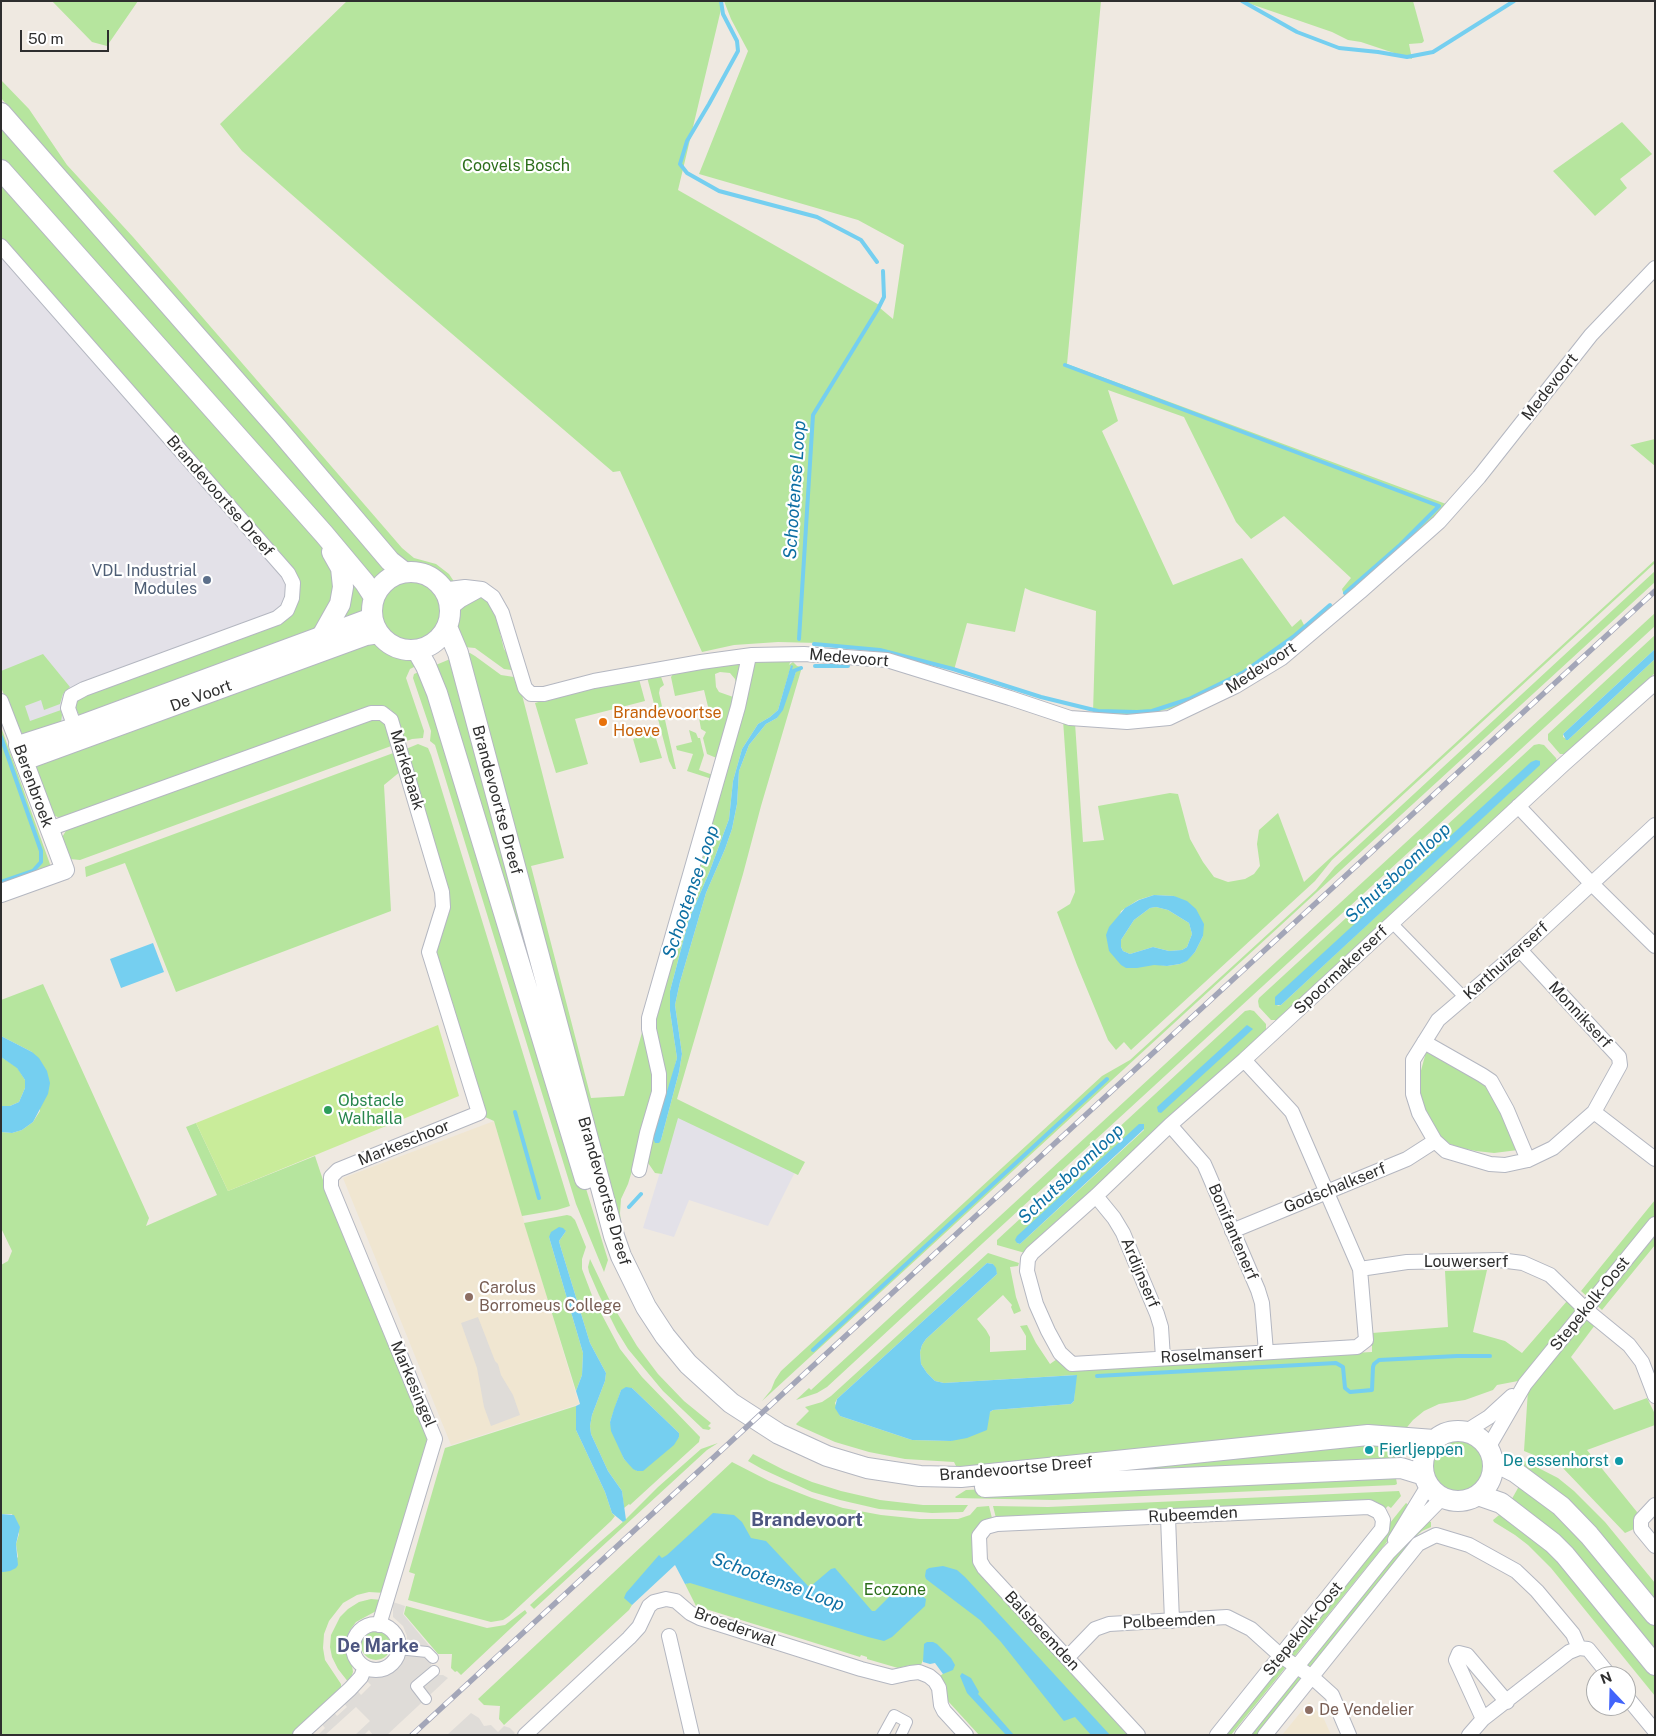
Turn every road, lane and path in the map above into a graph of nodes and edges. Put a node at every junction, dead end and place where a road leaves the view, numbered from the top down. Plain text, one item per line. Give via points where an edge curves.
1 (1, 113) edge
2 (1, 170) edge
3 (1, 246) edge
4 (1655, 268) edge
5 (324, 534) junction
6 (404, 572) junction
7 (444, 588) junction
8 (482, 589) junction
9 (374, 597) junction
10 (449, 617) junction
11 (375, 625) junction
12 (322, 636) junction
13 (417, 650) junction
14 (749, 656) junction
15 (1655, 683) edge
16 (1, 701) edge
17 (77, 734) junction
18 (21, 753) junction
19 (1518, 806) junction
20 (1655, 825) edge
21 (49, 829) junction
22 (1592, 883) junction
23 (1, 893) edge
24 (1392, 922) junction
25 (1655, 946) edge
26 (1520, 950) junction
27 (1465, 998) junction
28 (1424, 1042) junction
29 (1244, 1060) junction
30 (1594, 1112) junction
31 (479, 1113) joint
32 (1170, 1126) junction
33 (1435, 1141) junction
34 (1655, 1159) edge
35 (1528, 1160) junction
36 (639, 1170) dead end
37 (331, 1177) joint
38 (1325, 1192) junction
39 (1096, 1196) junction
40 (1655, 1224) edge
41 (1232, 1231) junction
42 (1360, 1269) junction
43 (1585, 1309) junction
44 (1266, 1352) junction
45 (1060, 1353) joint
46 (1163, 1358) junction
47 (1525, 1384) junction
48 (1655, 1396) edge
49 (1465, 1432) junction
50 (1434, 1440) junction
51 (1491, 1455) junction
52 (1431, 1486) junction
53 (1478, 1495) junction
54 (1655, 1505) edge
55 (1168, 1516) junction
56 (1383, 1520) joint
57 (996, 1524) joint
58 (1655, 1546) edge
59 (1655, 1615) edge
60 (1172, 1621) junction
61 (380, 1625) junction
62 (669, 1636) dead end
63 (1579, 1648) junction
64 (398, 1649) junction
65 (1281, 1656) junction
66 (433, 1658) dead end
67 (1067, 1658) junction
68 (1655, 1665) edge
69 (1602, 1666) edge
70 (365, 1667) junction
71 (1297, 1667) junction
72 (434, 1671) dead end
73 (1312, 1677) junction
74 (426, 1699) dead end
75 (1507, 1702) junction
76 (1636, 1708) edge
77 (1483, 1719) junction
78 (1655, 1731) edge
79 (300, 1735) edge
80 (525, 1735) edge
81 (692, 1735) edge
82 (883, 1735) edge
83 (901, 1735) edge
84 (966, 1735) edge
85 (1138, 1735) edge
86 (1217, 1735) edge
87 (1242, 1735) edge
88 (1265, 1735) edge
89 (1349, 1735) edge
90 (1470, 1735) edge

1 - 6 main road via 390,561
2 - 5 main road
3 - 17 street, Brandevoortse Dreef via 288,572 293,582 287,610 277,618 71,696 68,708
4 - 14 street, Medevoort via 1591,335 1479,477 1439,522 1282,658 1236,686 1169,718 1127,722 1070,718 887,660 804,654
5 - 9 main road
5 - 12 main road via 341,568 342,587 340,604
6 - 7 main road via 426,574
6 - 9 main road via 386,580
7 - 8 street
7 - 10 main road
8 - 10 street via 460,600
8 - 14 street, Medevoort via 493,597 502,613 519,672 531,694
9 - 11 main road
10 - 13 main road via 435,642
10 - 50 main road, Brandevoortse Dreef via 621,1256 646,1307 665,1336 688,1364 731,1403 779,1434 827,1456 867,1468 920,1476 961,1477 1358,1436
11 - 12 street, De Voort
11 - 13 main road via 388,643 397,648
11 - 17 street, De Voort via 366,636
12 - 17 street, De Voort
13 - 52 main road, Brandevoortse Dreef via 437,693 612,1260 651,1335 708,1398 744,1426 786,1451 841,1472 903,1485 961,1488 1401,1468
14 - 36 street via 738,707 649,1018 659,1092
15 - 19 street, Spoormakerserf
16 - 18 street, Berenbroek
17 - 18 street, De Voort
18 - 21 street, Berenbroek
19 - 22 street
19 - 24 street, Spoormakerserf
20 - 22 street, Karthuizerserf
21 - 23 street, Berenbroek via 65,870
21 - 31 street, Markebaak via 371,713 382,713 391,720 401,747 442,892 443,907 429,952
22 - 25 street
22 - 26 street, Karthuizerserf
24 - 27 street
24 - 29 street, Spoormakerserf
26 - 27 street, Karthuizerserf
26 - 30 street, Monnikserf via 1619,1057 1620,1065
27 - 28 street, Karthuizerserf via 1438,1020
28 - 33 street, Karthuizerserf via 1413,1060 1413,1094 1419,1113
28 - 35 street via 1491,1081
29 - 32 street, Spoormakerserf
29 - 38 street via 1292,1112
30 - 34 street
30 - 35 street, Karthuizerserf via 1553,1148
31 - 37 street, Markeschoor via 338,1170
32 - 39 street, Spoormakerserf
32 - 41 street, Bonifantenerf via 1204,1164
33 - 35 street, Karthuizerserf via 1446,1151 1490,1164
33 - 38 street, Godschalkserf via 1407,1158
37 - 61 street, Markesingel via 331,1187 435,1439
38 - 41 street, Godschalkserf
38 - 42 street
39 - 45 street, Spoormakerserf via 1028,1259 1027,1271 1036,1304
39 - 46 street, Ardijnserf via 1123,1233 1157,1314
40 - 43 street, Stepekolk-Oost
41 - 44 street, Bonifantenerf via 1262,1303
42 - 43 street, Louwerserf via 1407,1262 1499,1260 1523,1263 1550,1275
42 - 44 street, Roselmanserf via 1366,1340 1357,1347
43 - 47 street, Stepekolk-Oost
43 - 48 street, Louwerserf via 1629,1345 1642,1362
44 - 46 street, Roselmanserf
45 - 46 street, Roselmanserf via 1072,1364
47 - 49 street, Stepekolk-Oost via 1489,1417
47 - 51 street, Stepekolk-Oost
49 - 50 main road via 1454,1431
49 - 51 main road via 1478,1437
50 - 52 main road via 1426,1450 1423,1462
51 - 53 main road via 1493,1471
51 - 59 main road via 1561,1506
52 - 53 main road via 1451,1501 1461,1502
52 - 71 street, Stepekolk-Oost via 1388,1554
53 - 68 main road via 1501,1503 1566,1555
54 - 58 street via 1641,1520 1641,1529
55 - 56 street, Rubeemden via 1369,1507 1379,1512
55 - 57 street, Rubeemden
55 - 60 street
56 - 65 street, Stepekolk-Oost via 1376,1538
57 - 67 street, Balsbeemden via 986,1527 979,1536 980,1561
60 - 65 street, Polbeemden via 1227,1617 1251,1629
60 - 67 street, Polbeemden via 1109,1624 1095,1629
61 - 64 street via 393,1632
61 - 70 street via 361,1629 353,1642 355,1657
62 - 81 street
63 - 69 street via 1588,1649
63 - 73 street via 1573,1634 1516,1571 1469,1545 1436,1535 1418,1544
63 - 75 street via 1569,1652
64 - 66 street via 427,1652
64 - 70 street via 394,1660 385,1668 373,1670
65 - 71 street, Polbeemden
65 - 86 street, Stepekolk-Oost
67 - 85 street, Balsbeemden
70 - 79 street via 350,1689
71 - 73 street, Polbeemden
71 - 87 street, Stepekolk-Oost
72 - 74 street via 416,1686
73 - 88 street
73 - 89 street, Polbeemden via 1332,1694
75 - 77 street
75 - 77 street via 1467,1654 1460,1654 1456,1660
76 - 78 street
77 - 90 street
80 - 84 street, Broederwal via 629,1638 639,1627 649,1606 666,1598 700,1618 861,1669 892,1677 919,1672 929,1676 939,1688 944,1710
82 - 83 street via 894,1715 907,1722

